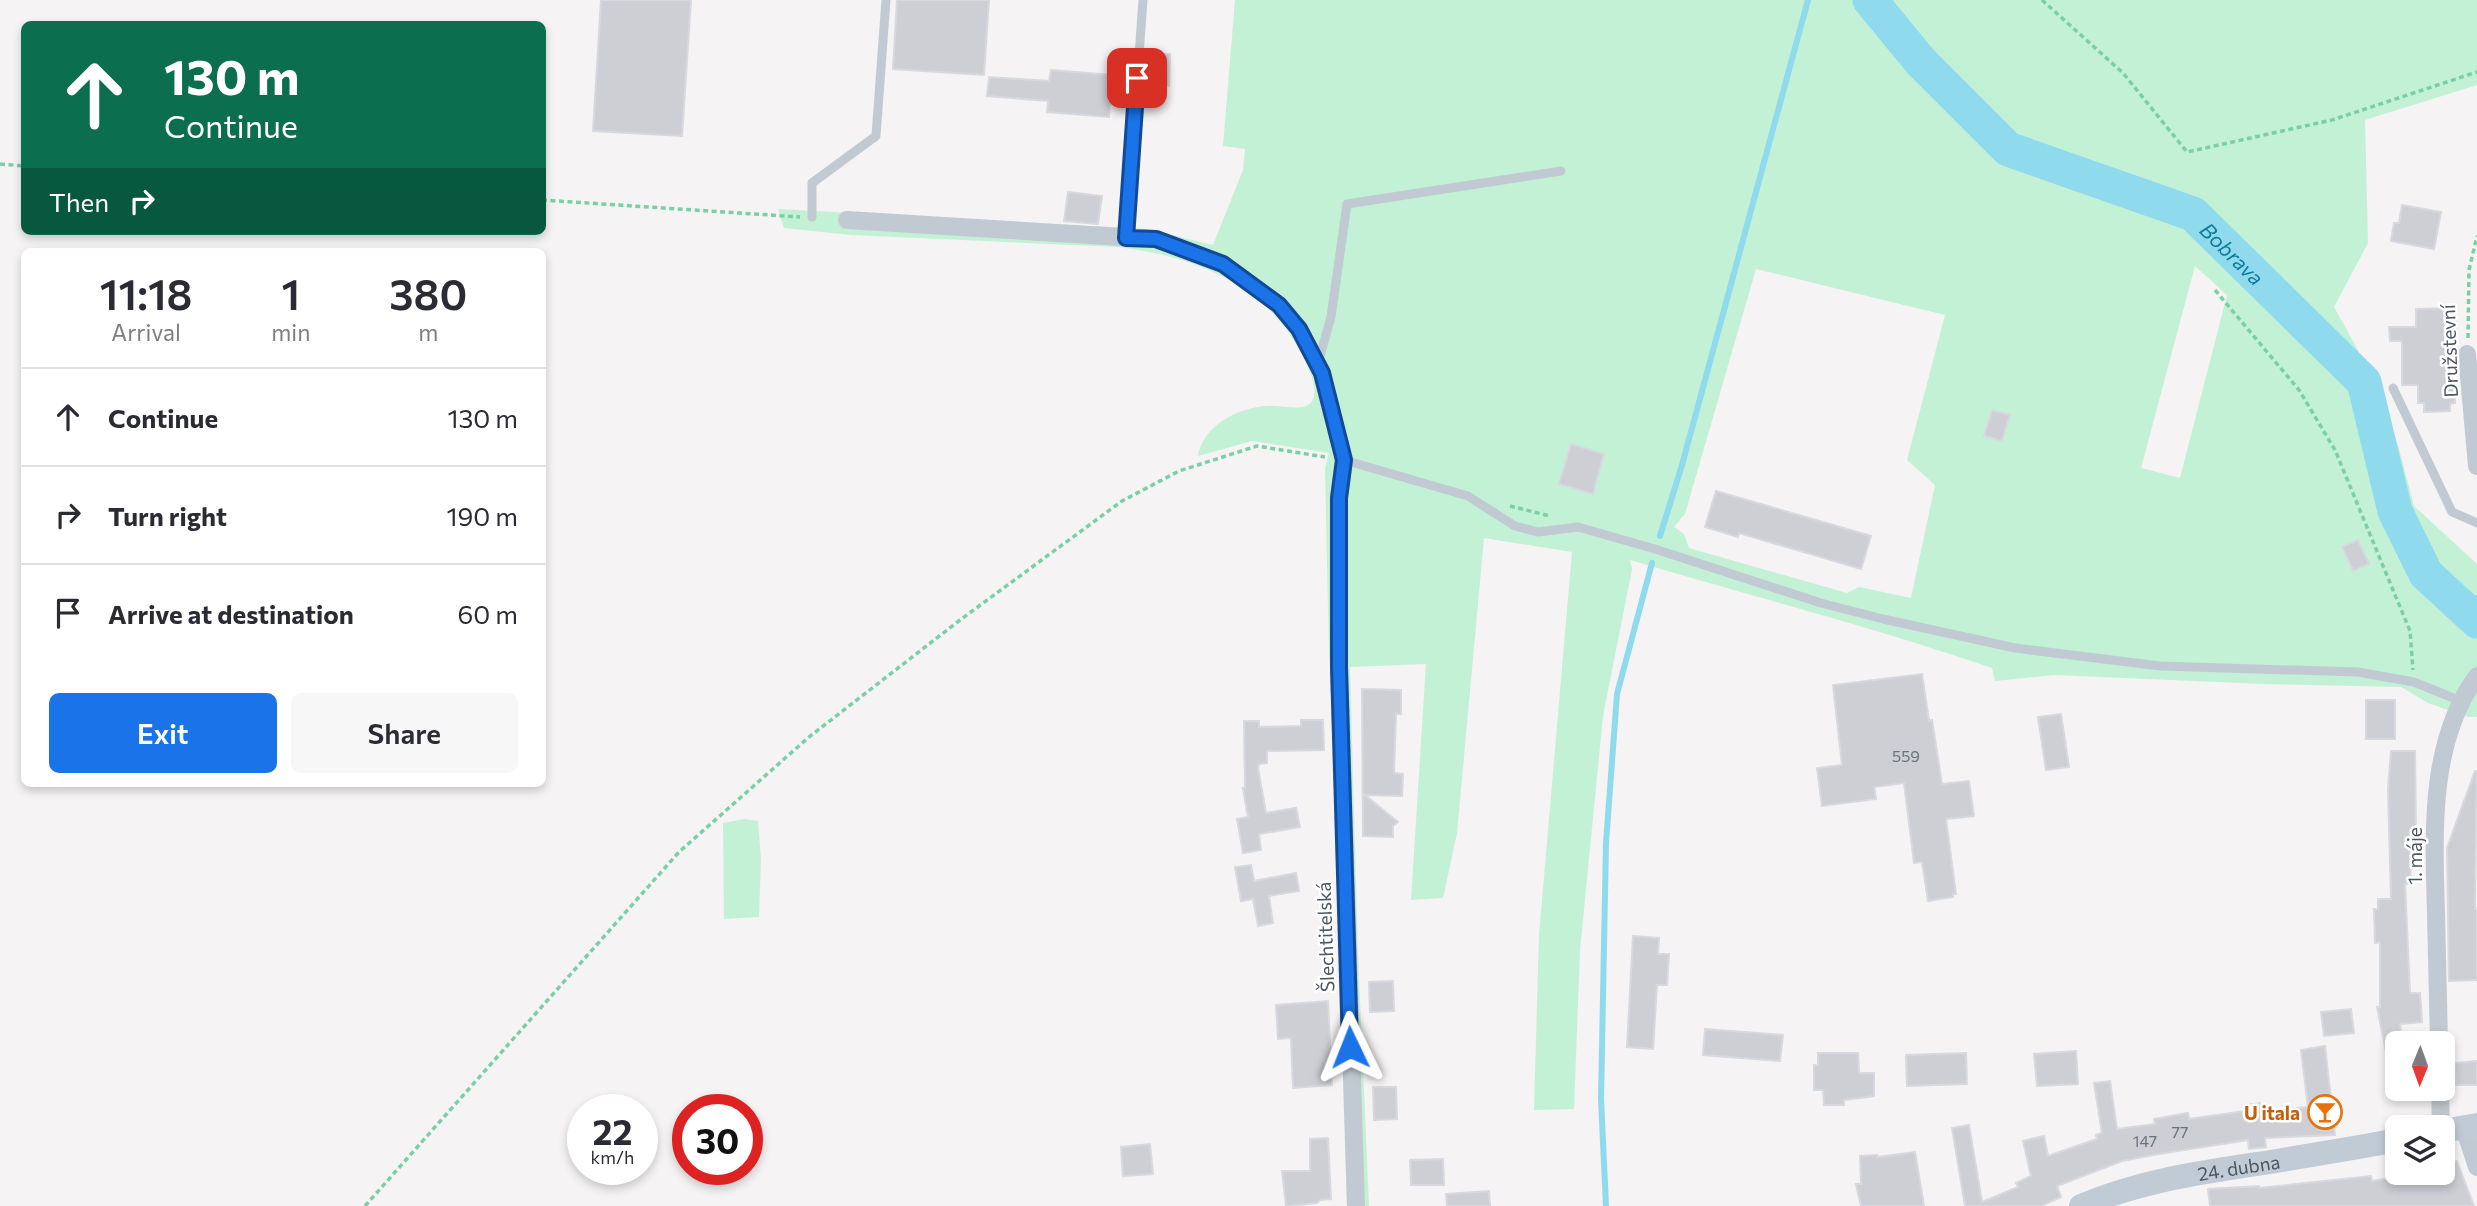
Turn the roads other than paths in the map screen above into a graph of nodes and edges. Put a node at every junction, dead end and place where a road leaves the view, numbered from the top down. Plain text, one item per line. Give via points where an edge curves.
1 (886, 0) edge
2 (1143, 0) edge
3 (1561, 171) dead end
4 (813, 218) road end
5 (847, 220) dead end
6 (1126, 238) junction
7 (2467, 354) road end
8 (1318, 365) junction
9 (2393, 388) dead end
10 (2475, 415) edge
11 (1344, 460) junction
12 (2477, 466) edge
13 (2477, 523) edge
14 (2477, 676) edge
15 (2461, 701) junction
16 (2439, 1031) edge
17 (2445, 1101) edge
18 (2456, 1127) edge
19 (2385, 1142) edge
20 (2477, 1167) edge
21 (2116, 1199) edge
22 (1356, 1206) edge
23 (2081, 1206) edge

1 - 4 lane via 876,136 813,183
2 - 6 lane
3 - 8 lane via 1347,204 1331,317
5 - 6 street
6 - 8 street via 1156,239 1223,264 1279,305 1299,329
7 - 10 street, Družstevní
8 - 11 street
9 - 13 lane via 2452,512
10 - 12 street, Družstevní
11 - 15 lane via 1468,496 1515,526 1538,532 1578,527 1883,620 2015,648 2160,666 2358,673 2414,682
11 - 22 street, Šlechtitelská via 1339,498 1339,667
14 - 15 street, 1. máje
15 - 16 street, 1. máje via 2442,757 2435,803
17 - 18 street
18 - 20 street
19 - 21 main road, 24. dubna via 2172,1176
21 - 23 main road, 24. dubna

